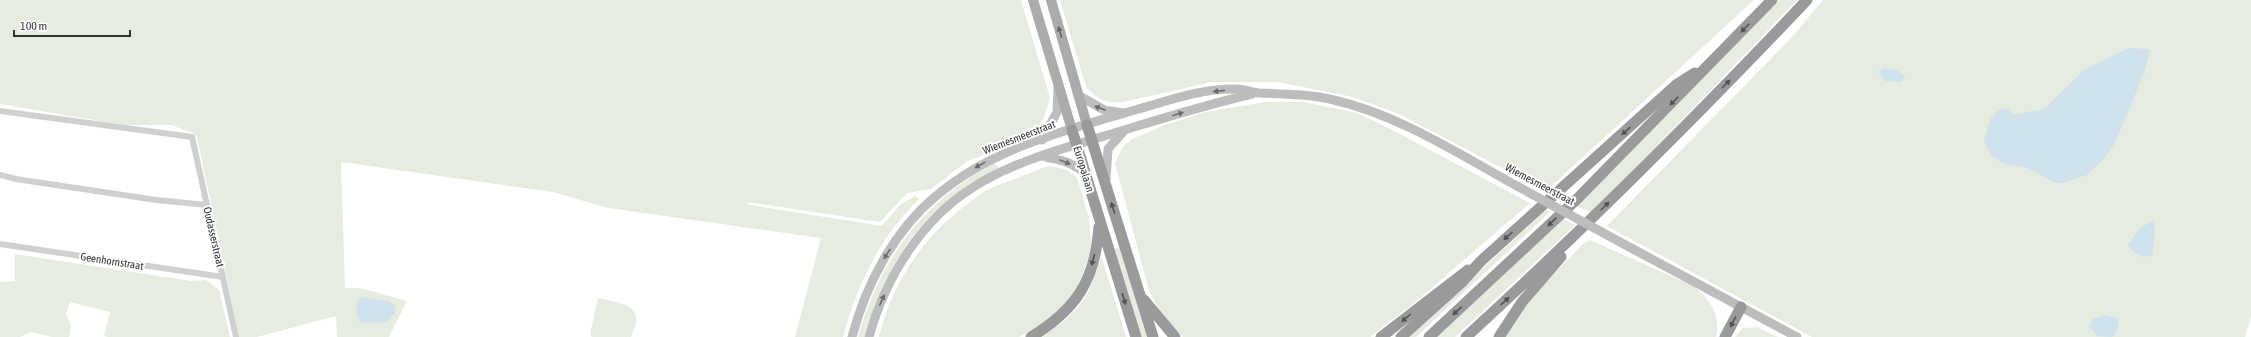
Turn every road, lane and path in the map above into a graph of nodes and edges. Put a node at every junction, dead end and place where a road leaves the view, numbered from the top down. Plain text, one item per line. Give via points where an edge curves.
1 (1033, 0) edge
2 (1051, 0) edge
3 (1772, 0) edge
4 (1807, 0) edge
5 (1711, 63) junction
6 (1058, 85) junction
7 (1257, 93) junction
8 (1078, 95) junction
9 (0, 111) edge
10 (1125, 113) junction
11 (1087, 125) junction
12 (1072, 130) junction
13 (1124, 131) junction
14 (1042, 140) junction
15 (1092, 140) junction
16 (1077, 144) junction
17 (1043, 156) junction
18 (1086, 173) junction
19 (0, 175) edge
20 (1106, 184) junction
21 (207, 205) junction
22 (1100, 222) junction
23 (1577, 233) junction
24 (0, 244) edge
25 (1481, 261) junction
26 (223, 277) junction
27 (1140, 294) junction
28 (1741, 307) junction
29 (236, 337) edge
30 (852, 337) edge
31 (869, 337) edge
32 (1031, 337) edge
33 (1136, 337) edge
34 (1153, 337) edge
35 (1175, 337) edge
36 (1381, 337) edge
37 (1401, 337) edge
38 (1429, 337) edge
39 (1466, 337) edge
40 (1499, 337) edge
41 (1725, 337) edge
42 (1797, 337) edge

1 - 6 main road, Europalaan
8 -> 2 main road, Europalaan
3 -> 5 highway
23 -> 4 highway via 1730,81
5 -> 25 highway via 1676,85
5 -> 38 highway via 1577,199
6 - 12 main road, Europalaan
6 - 14 main road via 1057,112
7 -> 10 main road, Wiemesmeerstraat via 1236,89 1196,93
13 -> 7 main road, Wiemesmeerstraat via 1203,106
7 - 28 main road, Wiemesmeerstraat, bridge via 1311,95 1365,109 1430,139
10 -> 8 main road via 1104,110
8 - 11 main road, Europalaan
9 - 21 street, Oudasserstraat via 192,137
10 - 11 main road, Wiemesmeerstraat
11 - 12 main road, Wiemesmeerstraat
11 - 15 highway, Europalaan
12 - 14 main road, Wiemesmeerstraat
12 - 16 highway, Europalaan
13 - 15 main road, Wiemesmeerstraat
13 - 20 main road via 1108,149
14 -> 30 main road, Wiemesmeerstraat via 997,156 976,168 935,196 916,215 885,258 862,307
15 - 16 main road, Wiemesmeerstraat
15 - 20 highway, Europalaan
16 - 17 main road, Wiemesmeerstraat
16 - 18 highway, Europalaan
17 -> 18 main road via 1050,160 1058,159
31 -> 17 main road, Wiemesmeerstraat via 895,273 909,250 928,227 972,188 997,174
18 - 22 highway, Europalaan
19 - 21 street via 156,200
27 -> 20 highway, Europalaan
21 - 26 street, Oudasserstraat
22 -> 32 highway via 1090,274 1081,291 1058,320
22 -> 33 highway, Europalaan
39 -> 23 highway
23 - 40 highway via 1561,258 1515,311
24 - 26 street, Geenhornstraat
25 -> 36 highway via 1449,282
25 - 37 highway via 1461,283
26 - 29 street, Oudasserstraat
27 - 34 highway, Europalaan
27 - 35 highway
28 -> 41 highway
28 - 42 main road, Wiemesmeerstraat

